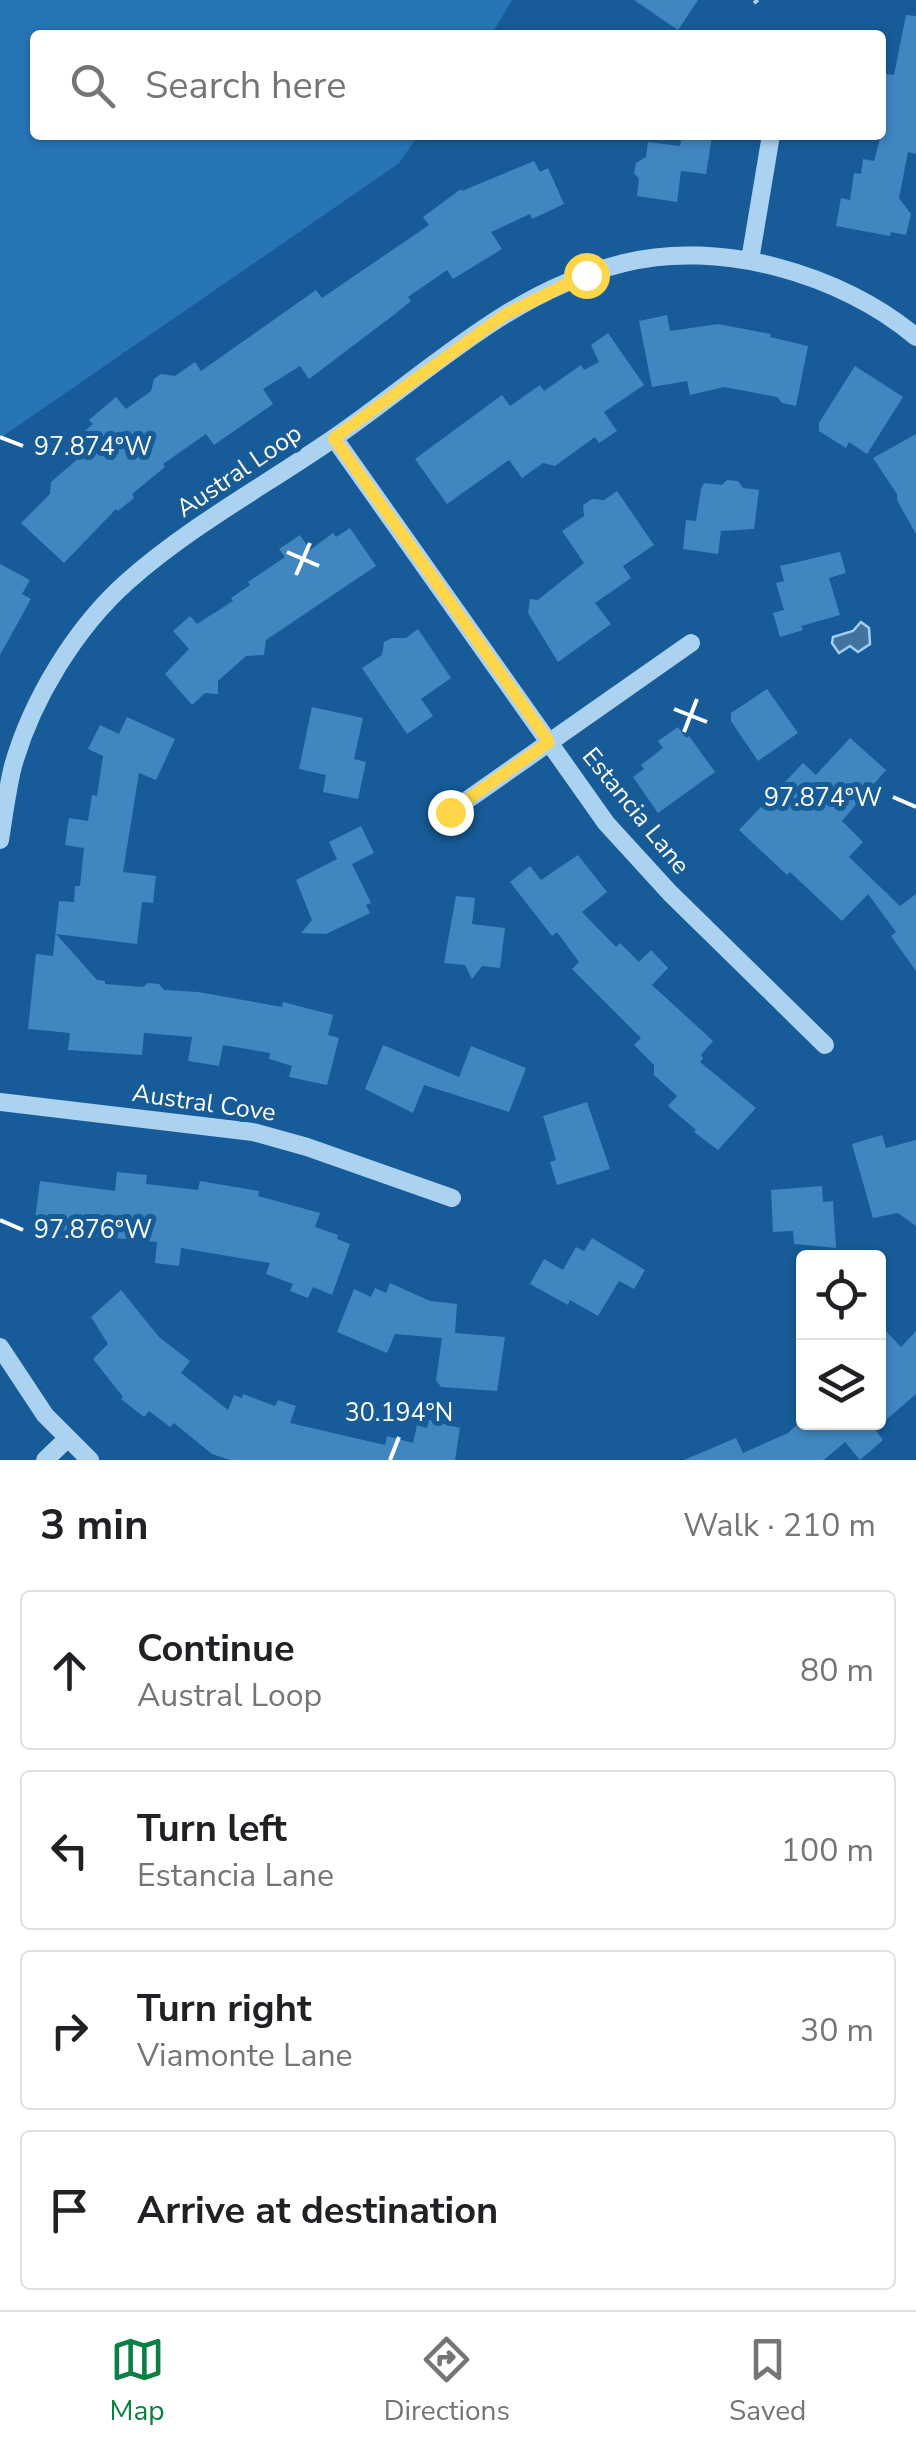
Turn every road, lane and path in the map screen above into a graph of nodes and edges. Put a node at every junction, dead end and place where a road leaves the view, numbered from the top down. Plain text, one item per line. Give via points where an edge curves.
1 (770, 140) edge
2 (750, 260) junction
3 (916, 337) edge
4 (334, 438) junction
5 (691, 643) dead end
6 (549, 742) junction
7 (450, 812) dead end
8 (0, 840) edge
9 (825, 1045) dead end
10 (0, 1102) edge
11 (452, 1198) dead end
12 (0, 1347) edge
13 (66, 1440) junction
14 (45, 1460) edge
15 (90, 1460) edge

1 - 2 street
2 - 3 street, Austral Loop via 845,293
2 - 4 street, Austral Loop via 675,256 586,275 506,314
4 - 6 street, Estancia Lane
4 - 8 street, Austral Loop via 166,551 96,614 22,738
5 - 6 street
6 - 7 street
6 - 9 street, Estancia Lane via 624,844
10 - 11 street, Austral Cove via 253,1132
12 - 13 street
13 - 14 street
13 - 15 street

